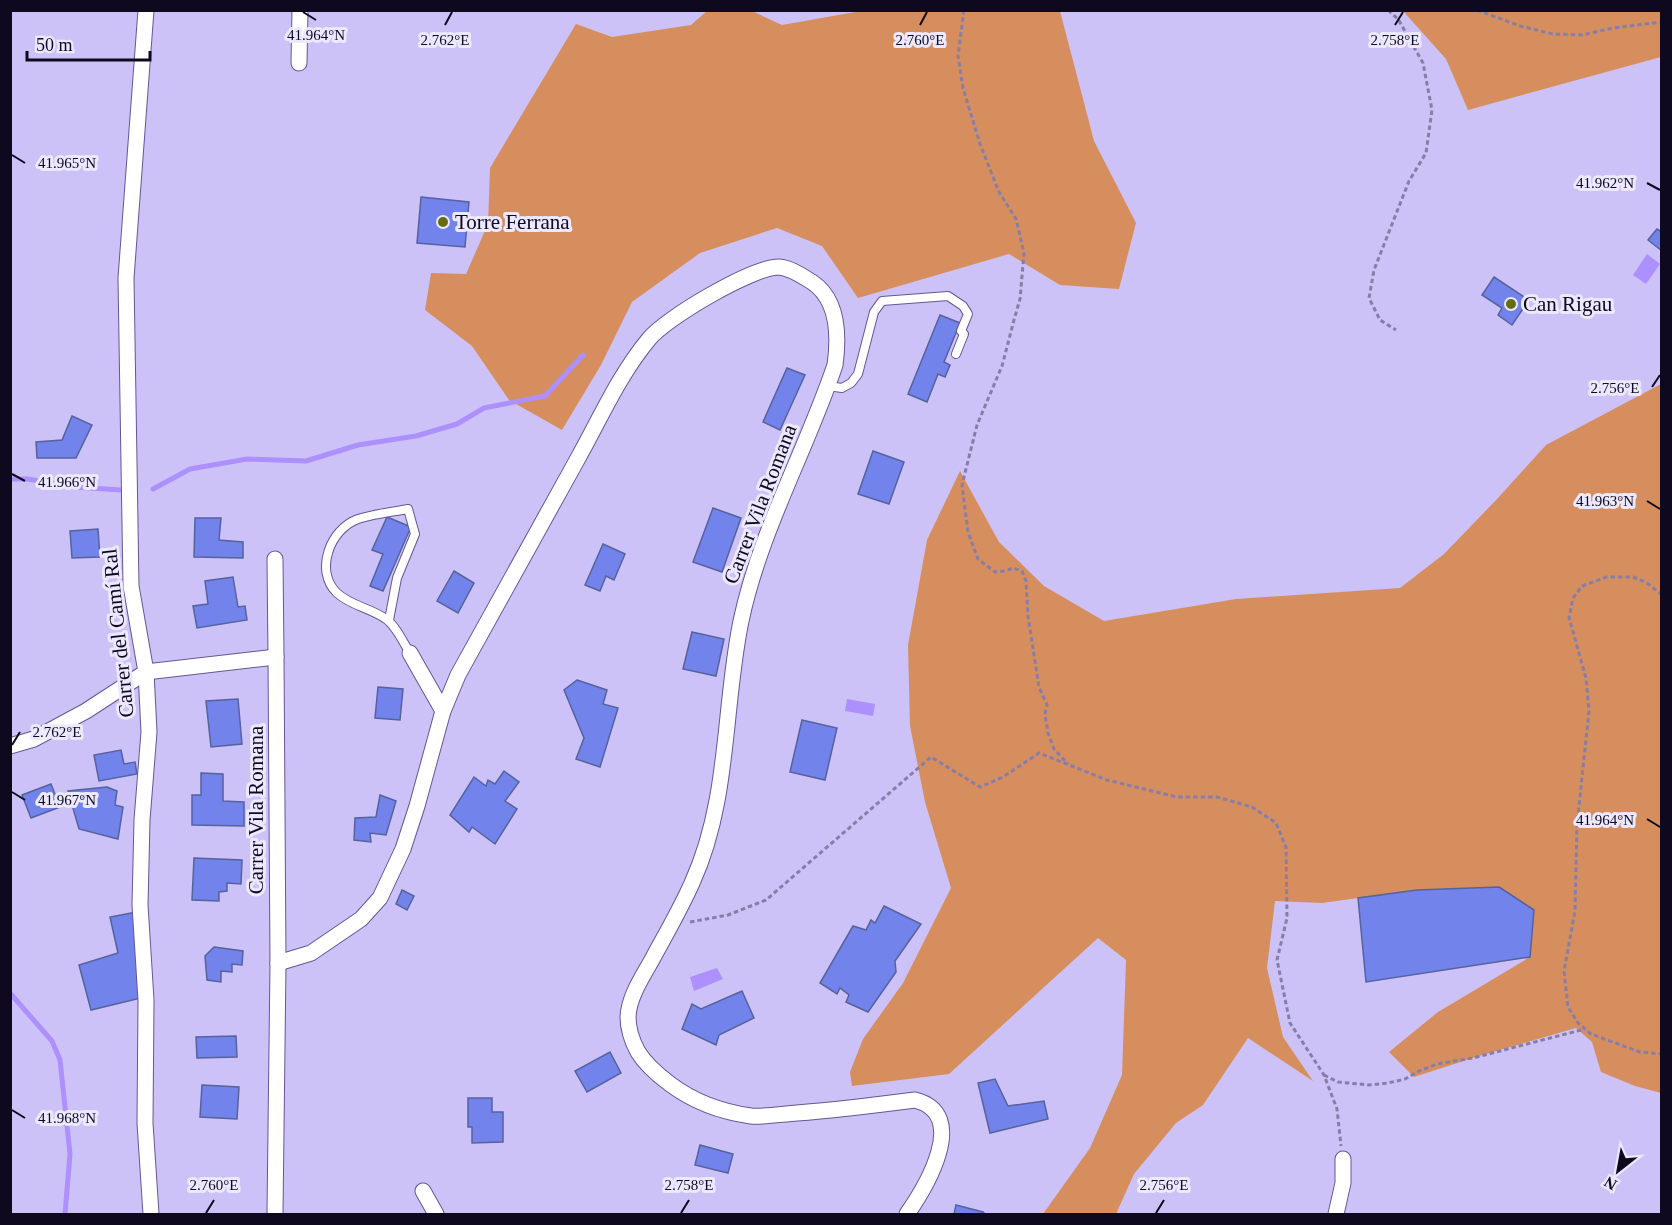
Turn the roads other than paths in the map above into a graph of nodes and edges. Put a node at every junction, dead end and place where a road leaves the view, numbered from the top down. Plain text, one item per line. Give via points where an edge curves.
1 (146, 10) edge
2 (300, 10) edge
3 (299, 63) dead end
4 (956, 354) dead end
5 (828, 386) junction
6 (275, 559) dead end
7 (389, 620) junction
8 (410, 653) joint
9 (276, 657) junction
10 (146, 672) junction
11 (443, 711) junction
12 (10, 746) edge
13 (278, 963) junction
14 (1343, 1159) road end
15 (423, 1191) dead end
16 (151, 1215) edge
17 (275, 1215) edge
18 (436, 1215) edge
19 (907, 1215) edge
20 (1336, 1215) edge

1 - 10 street, Carrer del Camí Ral via 126,278 131,586
2 - 3 street
4 - 5 lane via 968,314 963,306 948,296 882,301 874,312 858,374 842,388
5 - 11 street, Carrer Vila Romana via 836,365 836,320 828,299 797,272 780,267 761,270 664,325 650,337 615,388 458,675
5 - 19 street, Carrer Vila Romana via 754,568 741,623 715,814 704,853 693,883 631,1001 628,1018 631,1036 654,1072 691,1098 728,1112 753,1116 926,1103 939,1118 939,1154
6 - 9 street, Carrer Vila Romana
7 - 7 lane via 338,594 324,567 330,547 344,528 357,519 408,509 415,534 397,578
7 - 8 lane
8 - 11 street
9 - 10 street
9 - 13 street, Carrer Vila Romana
10 - 12 street via 86,711 34,739
10 - 16 street, Carrer del Camí Ral via 149,732 140,905
11 - 13 street, Carrer Vila Romana via 417,806 380,898 361,919 311,953
13 - 17 street, Carrer Vila Romana
14 - 20 street
15 - 18 street

